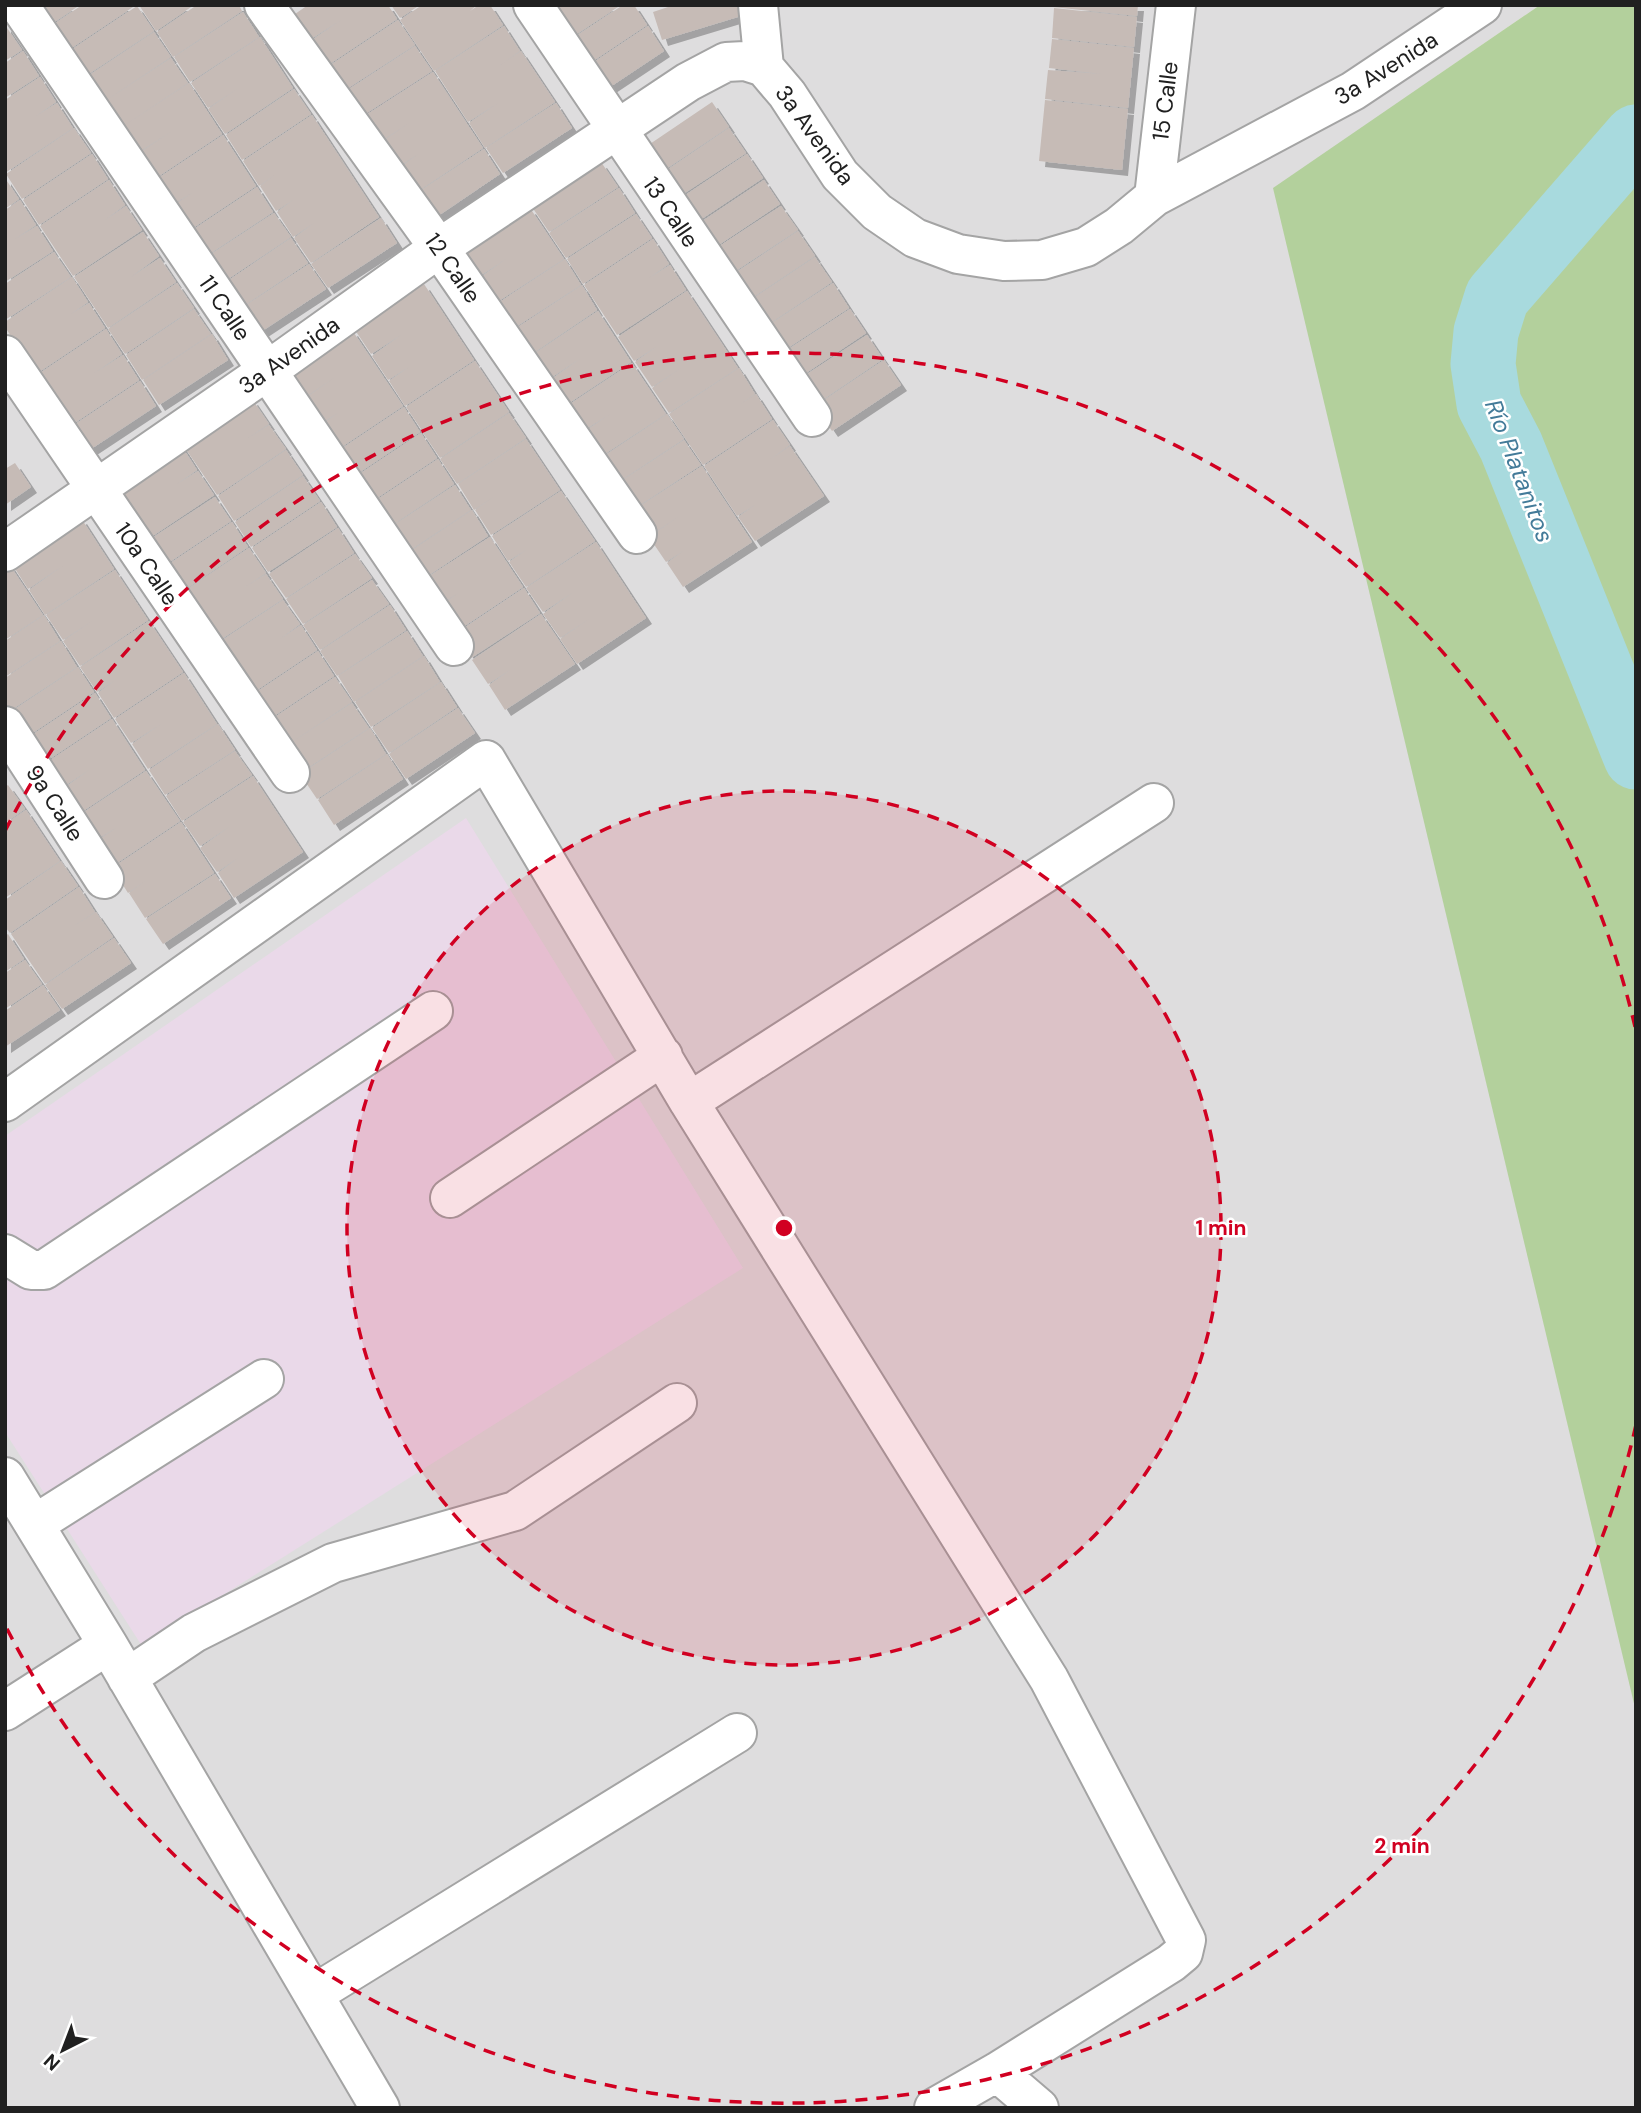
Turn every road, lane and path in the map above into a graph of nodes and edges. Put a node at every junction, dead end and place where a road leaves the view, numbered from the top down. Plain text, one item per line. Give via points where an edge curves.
1 (19, 5) edge
2 (264, 5) edge
3 (533, 5) edge
4 (758, 5) edge
5 (1176, 5) edge
6 (1482, 5) edge
7 (764, 67) junction
8 (617, 131) junction
9 (1154, 197) junction
10 (439, 248) junction
11 (5, 355) edge
12 (267, 371) junction
13 (812, 417) dead end
14 (96, 489) junction
15 (637, 534) dead end
16 (5, 552) edge
17 (454, 646) dead end
18 (5, 726) edge
19 (290, 773) dead end
20 (1154, 803) dead end
21 (104, 879) dead end
22 (433, 1011) dead end
23 (663, 1056) junction
24 (5, 1102) edge
25 (689, 1102) junction
26 (450, 1198) dead end
27 (5, 1254) edge
28 (264, 1379) dead end
29 (677, 1403) dead end
30 (5, 1477) edge
31 (35, 1524) junction
32 (108, 1644) junction
33 (127, 1678) junction
34 (5, 1711) edge
35 (737, 1733) dead end
36 (314, 1994) junction
37 (997, 2072) junction
38 (380, 2108) edge
39 (934, 2108) edge
40 (1039, 2108) edge

1 - 12 street, 11 Calle
2 - 10 street, 12 Calle
3 - 8 street, 13 Calle
4 - 7 street
5 - 9 street, 15 Calle
6 - 9 street, 3a Avenida via 1353,91
7 - 8 street, 3a Avenida via 726,62
7 - 9 street, 3a Avenida via 840,175 877,212 915,238 957,254 1004,261 1042,260 1086,247
8 - 10 street, 3a Avenida
8 - 13 street, 13 Calle
10 - 12 street, 3a Avenida
10 - 15 street, 12 Calle
11 - 14 street, 10a Calle
12 - 14 street, 3a Avenida
12 - 17 street, 11 Calle
14 - 16 street, 3a Avenida
14 - 19 street, 10a Calle
18 - 21 street, 9a Calle
20 - 25 street
22 - 27 street via 44,1270 31,1270
23 - 24 street via 486,761
23 - 25 street
23 - 26 street
25 - 37 street via 1049,1679 1186,1940 1186,1948 1177,1958
28 - 31 street
29 - 33 street via 515,1511 333,1563 194,1633
30 - 31 street
31 - 32 street
32 - 33 street
32 - 34 street
33 - 36 street
35 - 36 street
36 - 38 street
37 - 39 street
37 - 40 street

